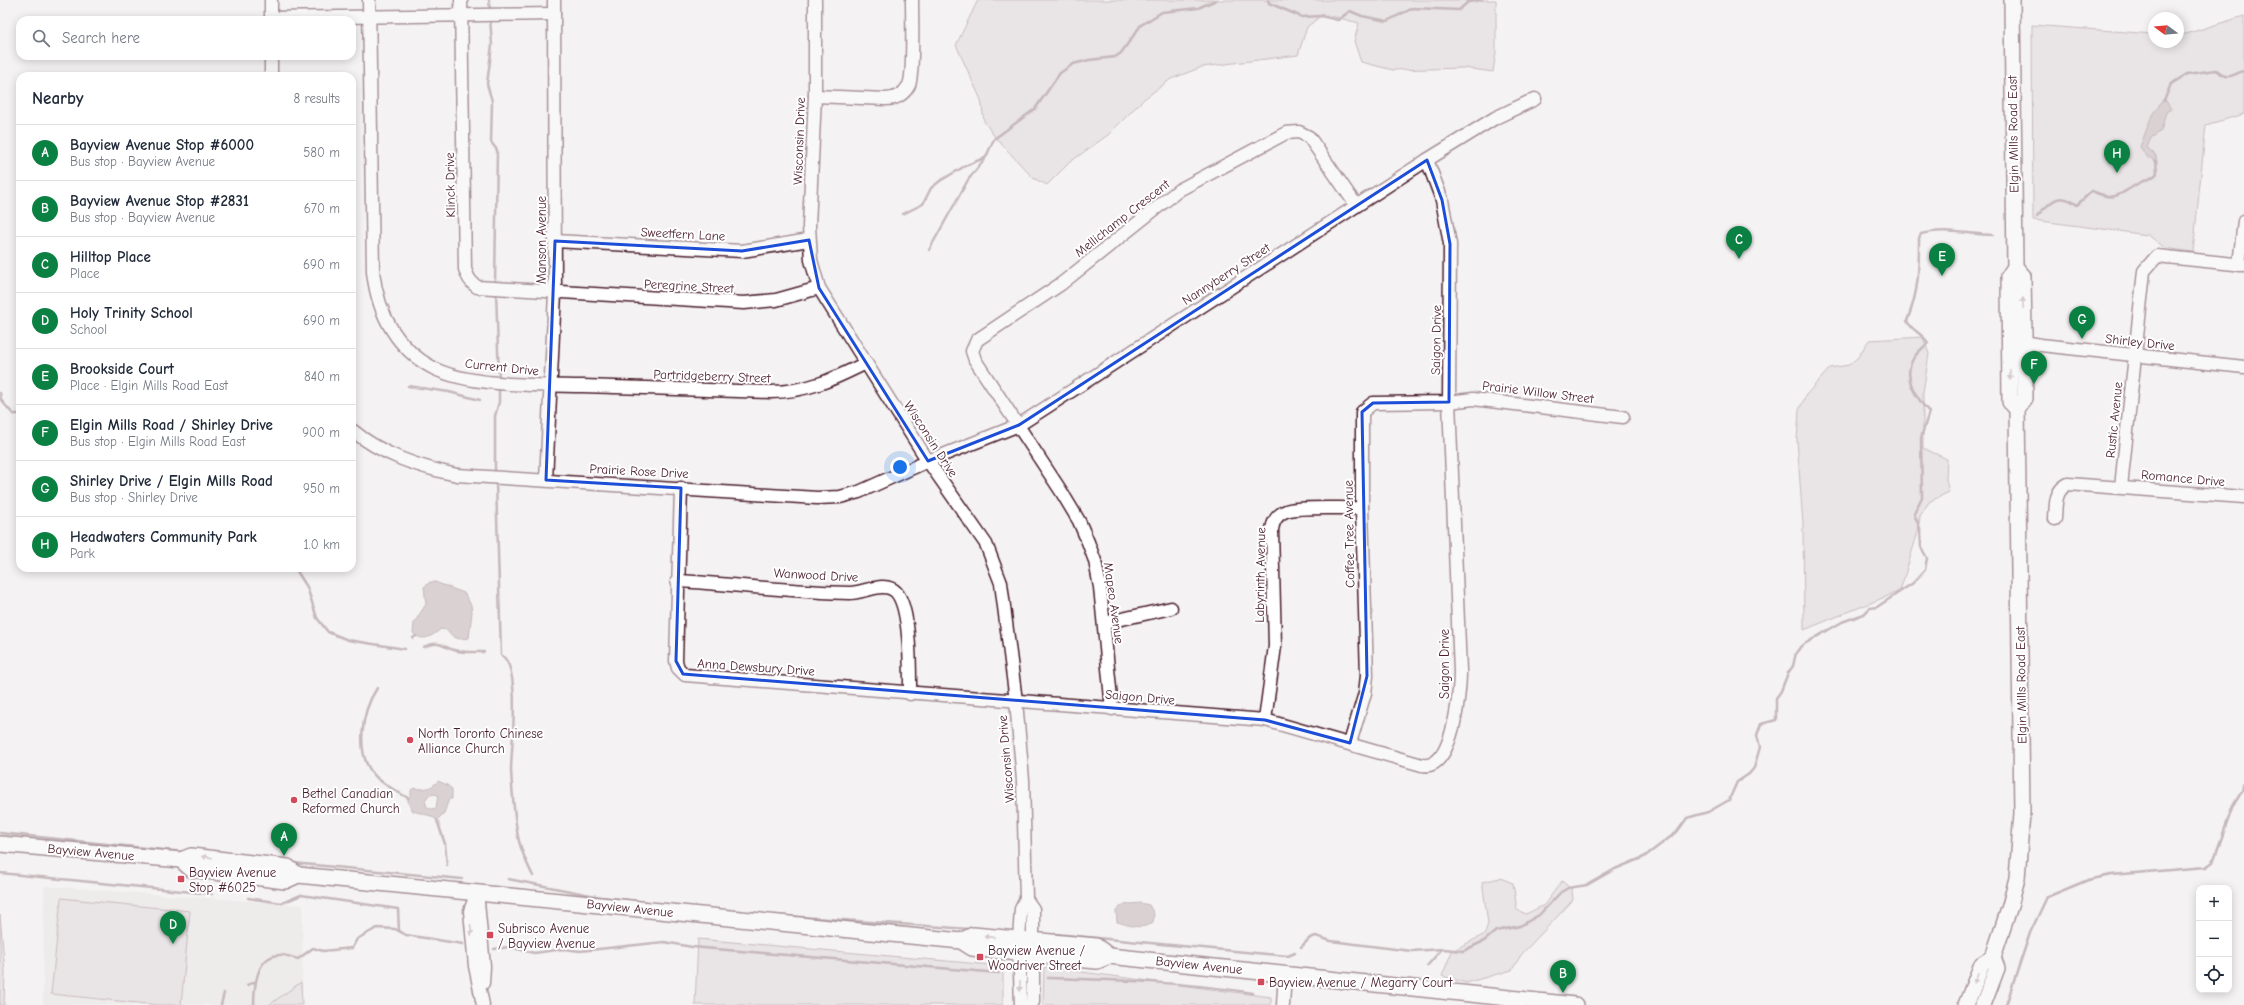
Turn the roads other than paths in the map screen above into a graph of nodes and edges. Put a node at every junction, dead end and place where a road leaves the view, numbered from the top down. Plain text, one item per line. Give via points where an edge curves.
1 (271, 0) edge
2 (369, 0) edge
3 (461, 0) edge
4 (554, 0) edge
5 (815, 0) edge
6 (912, 0) edge
7 (2012, 0) edge
8 (462, 14) junction
9 (554, 14) junction
10 (271, 16) edge
11 (356, 17) edge
12 (369, 17) junction
13 (271, 60) edge
14 (271, 72) edge
15 (815, 96) junction
16 (1535, 99) dead end
17 (1427, 160) junction
18 (1356, 205) junction
19 (2244, 221) edge
20 (809, 240) junction
21 (555, 241) junction
22 (2242, 265) edge
23 (819, 288) junction
24 (555, 293) junction
25 (2017, 341) junction
26 (2134, 356) junction
27 (866, 363) junction
28 (2244, 367) edge
29 (551, 385) junction
30 (1448, 402) junction
31 (1623, 417) dead end
32 (1019, 425) junction
33 (356, 433) edge
34 (928, 461) junction
35 (546, 480) junction
36 (2121, 487) junction
37 (681, 488) junction
38 (2244, 497) edge
39 (1362, 508) junction
40 (2055, 519) dead end
41 (677, 580) junction
42 (1171, 608) dead end
43 (1104, 623) junction
44 (910, 694) junction
45 (1016, 701) junction
46 (1112, 709) junction
47 (1265, 720) junction
48 (1350, 743) junction
49 (0, 844) edge
50 (477, 892) junction
51 (1026, 947) junction
52 (1994, 957) junction
53 (1285, 974) junction
54 (483, 1005) edge
55 (1021, 1005) edge
56 (1030, 1005) edge
57 (1283, 1005) edge
58 (1575, 1005) edge
59 (1966, 1005) edge
60 (1983, 1005) edge

1 - 10 street
2 - 12 street, Current Drive
3 - 8 street, Klinck Drive
4 - 9 street, Manson Avenue
5 - 15 street, Wisconsin Drive
6 - 15 street via 911,76 905,91 896,97 886,99
7 - 25 main road, Elgin Mills Road East via 2015,267 2023,276
8 - 9 street
8 - 12 street
8 - 24 street, Klinck Drive via 466,275 477,287
9 - 21 street, Manson Avenue
11 - 12 street
12 - 29 street, Current Drive via 373,272 378,303 384,317 402,344 434,368 477,380
13 - 14 street
15 - 20 street, Wisconsin Drive
16 - 17 street, Nannyberry Street via 1495,118
17 - 18 street, Nannyberry Street
17 - 30 street, Saigon Drive via 1442,200 1450,244
18 - 32 street, Nannyberry Street
18 - 32 street, Mellichamp Crescent via 1309,137 1296,131 1286,133 1179,190 1061,284 977,340 972,351 975,360
19 - 22 street
20 - 21 street, Sweetfern Lane via 742,251
20 - 23 street, Wisconsin Drive via 811,260
21 - 24 street, Manson Avenue
22 - 26 street, Rustic Avenue via 2157,256 2144,271
23 - 24 street, Peregrine Street via 760,303
23 - 27 street, Wisconsin Drive
24 - 29 street, Manson Avenue
25 - 26 street, Shirley Drive
25 - 52 main road, Elgin Mills Road East via 2025,398 2017,409 2022,813 2017,878
26 - 28 street, Shirley Drive
26 - 36 street, Rustic Avenue
27 - 29 street, Partridgeberry Street via 828,382 792,392
27 - 34 street, Wisconsin Drive
29 - 35 street, Manson Avenue
30 - 31 street, Prairie Willow Street via 1474,399
30 - 39 street, Coffee Tree Avenue via 1373,403 1362,412
30 - 48 street, Saigon Drive via 1460,671 1459,701 1455,719 1443,755 1429,765
32 - 34 street, Nannyberry Street
32 - 43 street, Mapeo Avenue via 1079,521 1095,561
33 - 35 street, Prairie Rose Drive via 386,452 438,471 491,478
34 - 37 street, Prairie Rose Drive via 870,488 840,496 817,498
34 - 45 street, Wisconsin Drive via 982,538 995,566 1005,607
35 - 37 street, Prairie Rose Drive
36 - 38 street, Romance Drive
36 - 40 street, Romance Drive via 2068,484 2062,487 2056,497
37 - 41 street, Anna Dewsbury Drive
39 - 47 street, Labyrinth Avenue via 1292,509 1281,514 1274,523 1274,653
39 - 48 street, Coffee Tree Avenue via 1367,676 1365,693
41 - 44 street, Anna Dewsbury Drive via 676,662 685,674
41 - 44 street, Wanwood Drive via 851,593 882,587 891,588 899,596 907,624 911,652
42 - 43 street
43 - 46 street, Mapeo Avenue
44 - 45 street, Anna Dewsbury Drive
45 - 46 street, Saigon Drive
45 - 51 street, Wisconsin Drive via 1024,801 1026,899 1033,909
46 - 47 street, Saigon Drive
47 - 48 street, Saigon Drive
49 - 50 main road, Bayview Avenue via 181,860 191,869 286,881 298,875
50 - 51 main road, Bayview Avenue via 961,941 973,935
50 - 54 street via 484,966
51 - 53 main road, Bayview Avenue via 1096,946 1109,956
51 -> 55 street
51 - 56 street via 1032,1002
52 -> 59 main road via 1982,964
52 - 60 main road, Elgin Mills Road East via 1997,968
53 - 57 street
53 - 58 main road, Bayview Avenue

